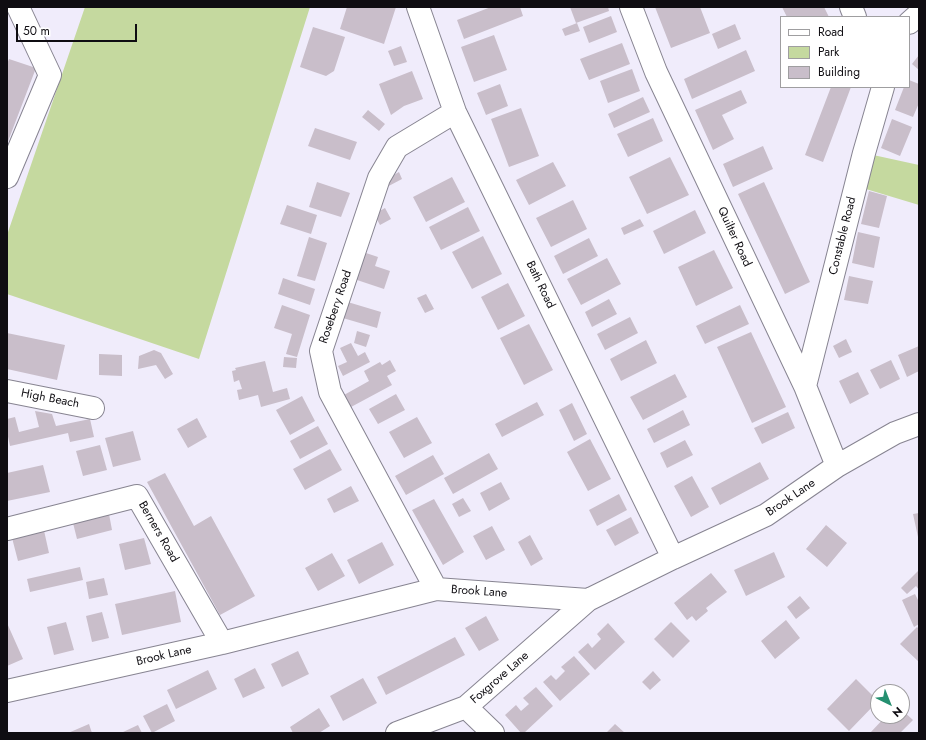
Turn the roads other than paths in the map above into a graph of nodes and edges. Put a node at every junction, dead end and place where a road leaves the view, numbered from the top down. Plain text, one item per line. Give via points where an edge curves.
1 (18, 7) edge
2 (418, 7) edge
3 (631, 7) edge
4 (919, 14) edge
5 (910, 22) edge
6 (883, 88) edge
7 (455, 112) junction
8 (7, 177) edge
9 (805, 386) junction
10 (7, 391) edge
11 (92, 408) dead end
12 (919, 424) edge
13 (837, 466) junction
14 (7, 529) edge
15 (673, 558) junction
16 (436, 589) junction
17 (588, 600) junction
18 (222, 642) junction
19 (7, 691) edge
20 (466, 707) junction
21 (397, 733) edge
22 (493, 733) edge

1 - 8 street via 50,76
2 - 7 street, Bath Road
3 - 9 street, Quilter Road via 656,72
4 - 5 street
6 - 9 street, Constable Road
7 - 15 street, Bath Road
7 - 16 street, Rosebery Road via 397,147 379,178 321,351 330,392
9 - 13 street, Quilter Road
10 - 11 street, High Beach
12 - 13 street, Brook Lane via 895,433
13 - 15 street, Brook Lane via 766,515
14 - 18 street, Berners Road via 137,496
15 - 17 street, Brook Lane
16 - 17 street, Brook Lane
16 - 18 street, Brook Lane
17 - 20 street, Foxgrove Lane
18 - 19 street, Brook Lane
20 - 21 street, Foxgrove Lane
20 - 22 street

